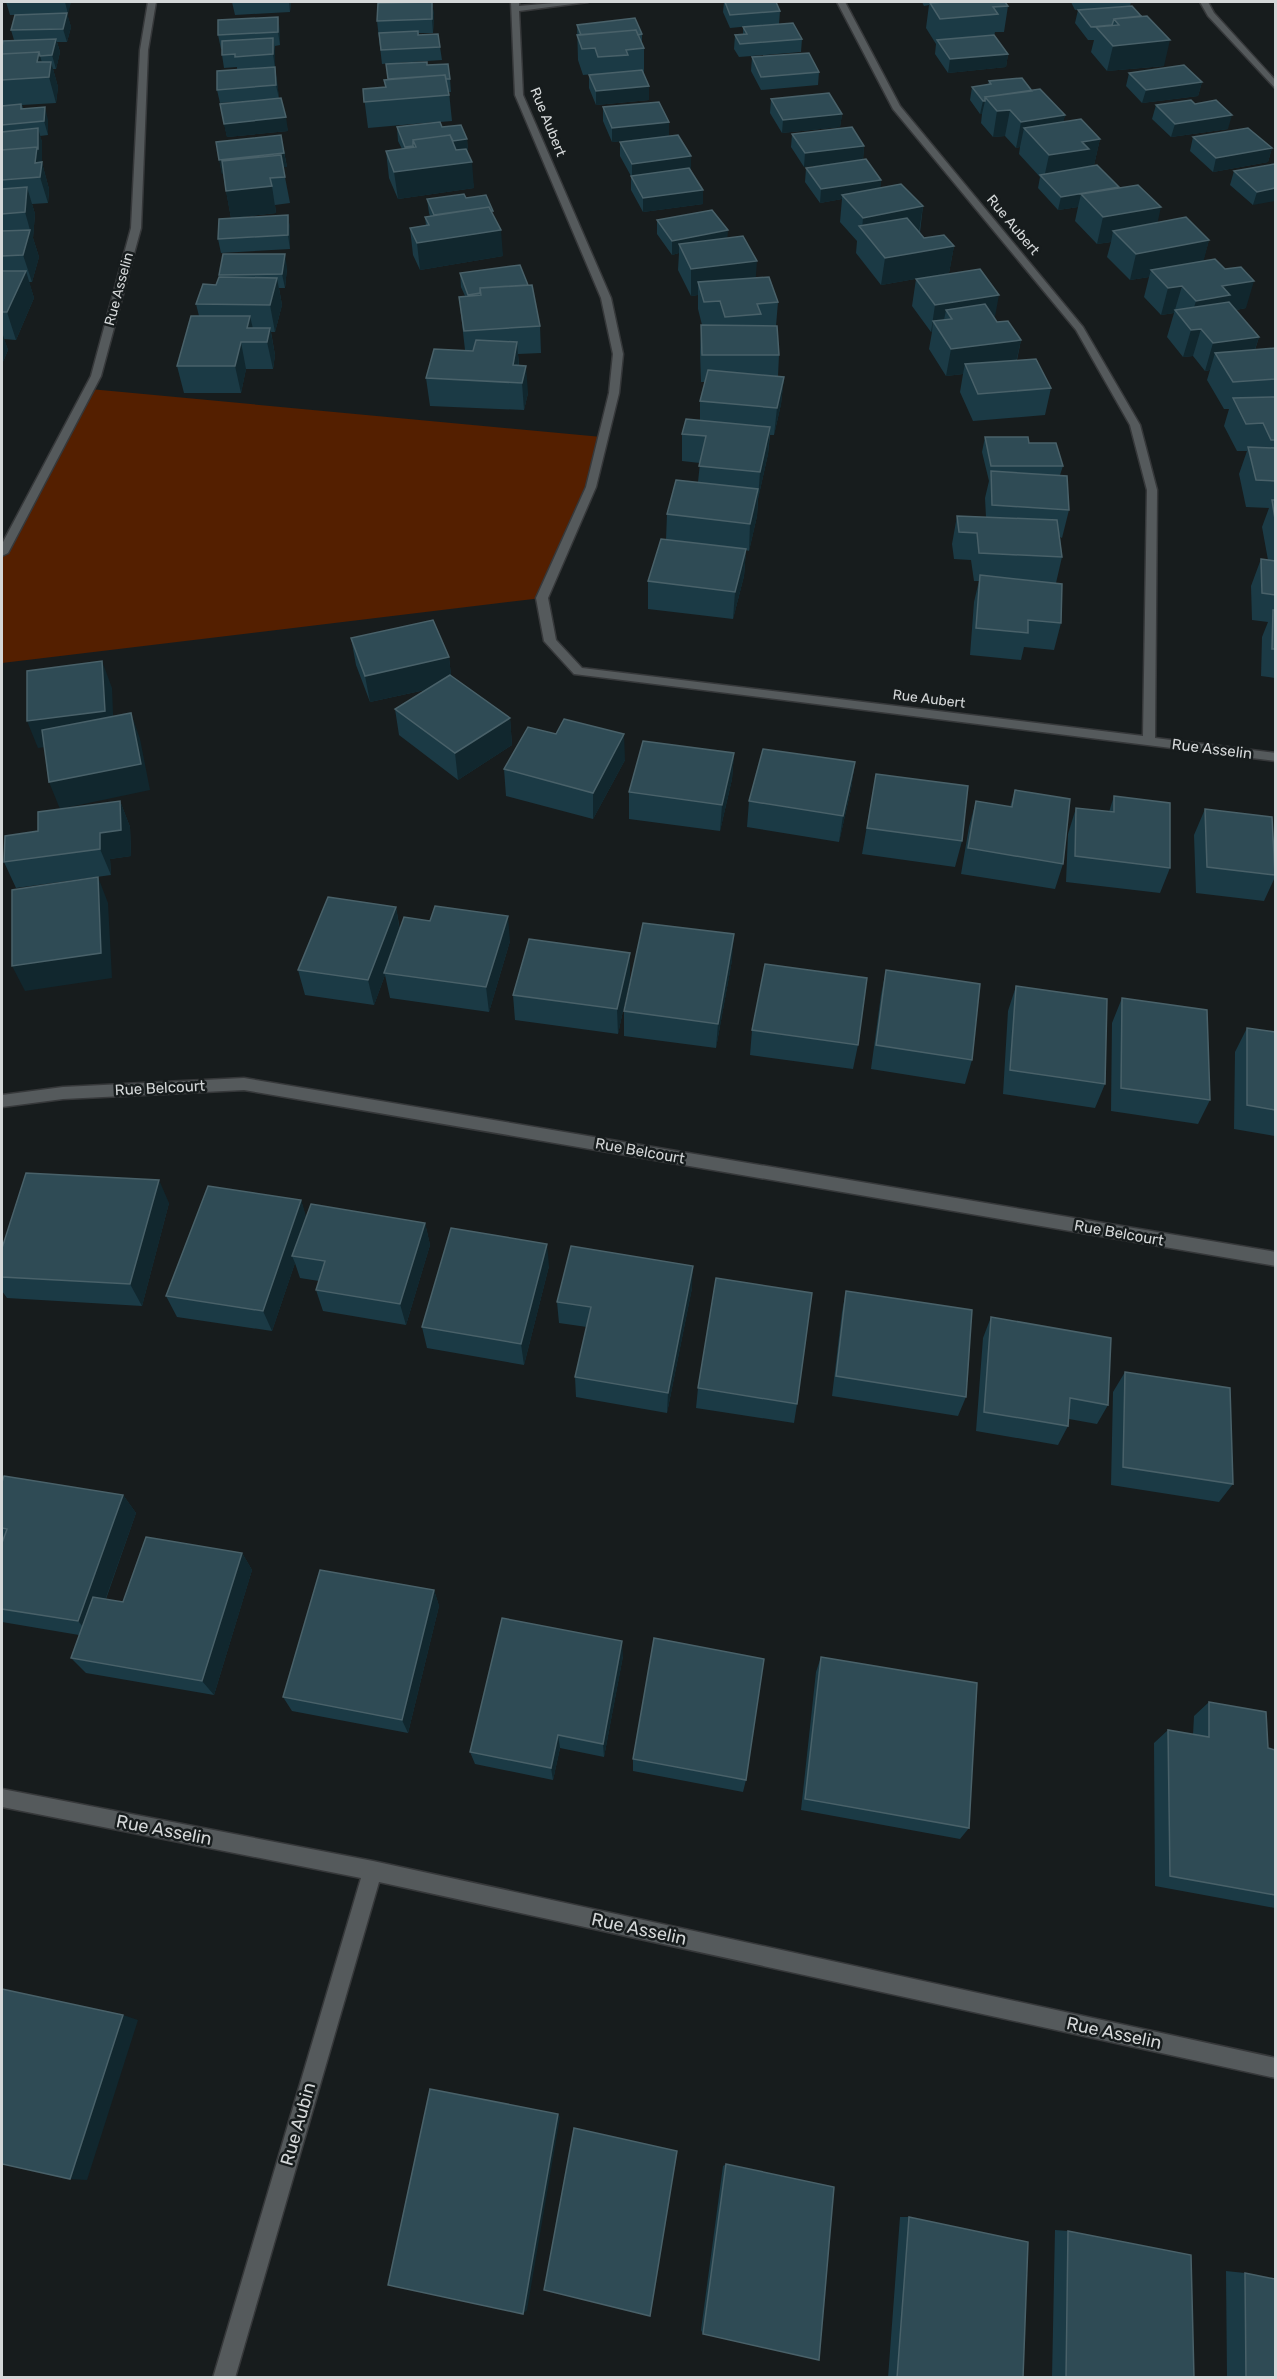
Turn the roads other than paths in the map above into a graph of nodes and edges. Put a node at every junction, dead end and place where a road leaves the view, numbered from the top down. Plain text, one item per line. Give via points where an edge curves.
1 (152, 2) edge
2 (584, 2) edge
3 (841, 2) edge
4 (1204, 2) edge
5 (516, 5) edge
6 (1275, 85) edge
7 (2, 553) edge
8 (1149, 741) junction
9 (1275, 757) edge
10 (2, 1101) edge
11 (1275, 1259) edge
12 (2, 1798) edge
13 (373, 1871) junction
14 (1275, 2068) edge
15 (224, 2378) edge

1 - 7 street, Rue Asselin via 144,50 136,228 96,376
2 - 5 street, Rue Aubert
3 - 8 street, Rue Aubert via 896,107 1080,330 1135,425 1152,490
4 - 6 street
5 - 8 street, Rue Aubert via 519,95 606,298 618,354 614,393 591,487 542,598 550,641 578,671
8 - 9 street, Rue Asselin
10 - 11 street, Rue Belcourt via 63,1093 244,1084
12 - 13 street, Rue Asselin
13 - 14 street, Rue Asselin
13 - 15 street, Rue Aubin

